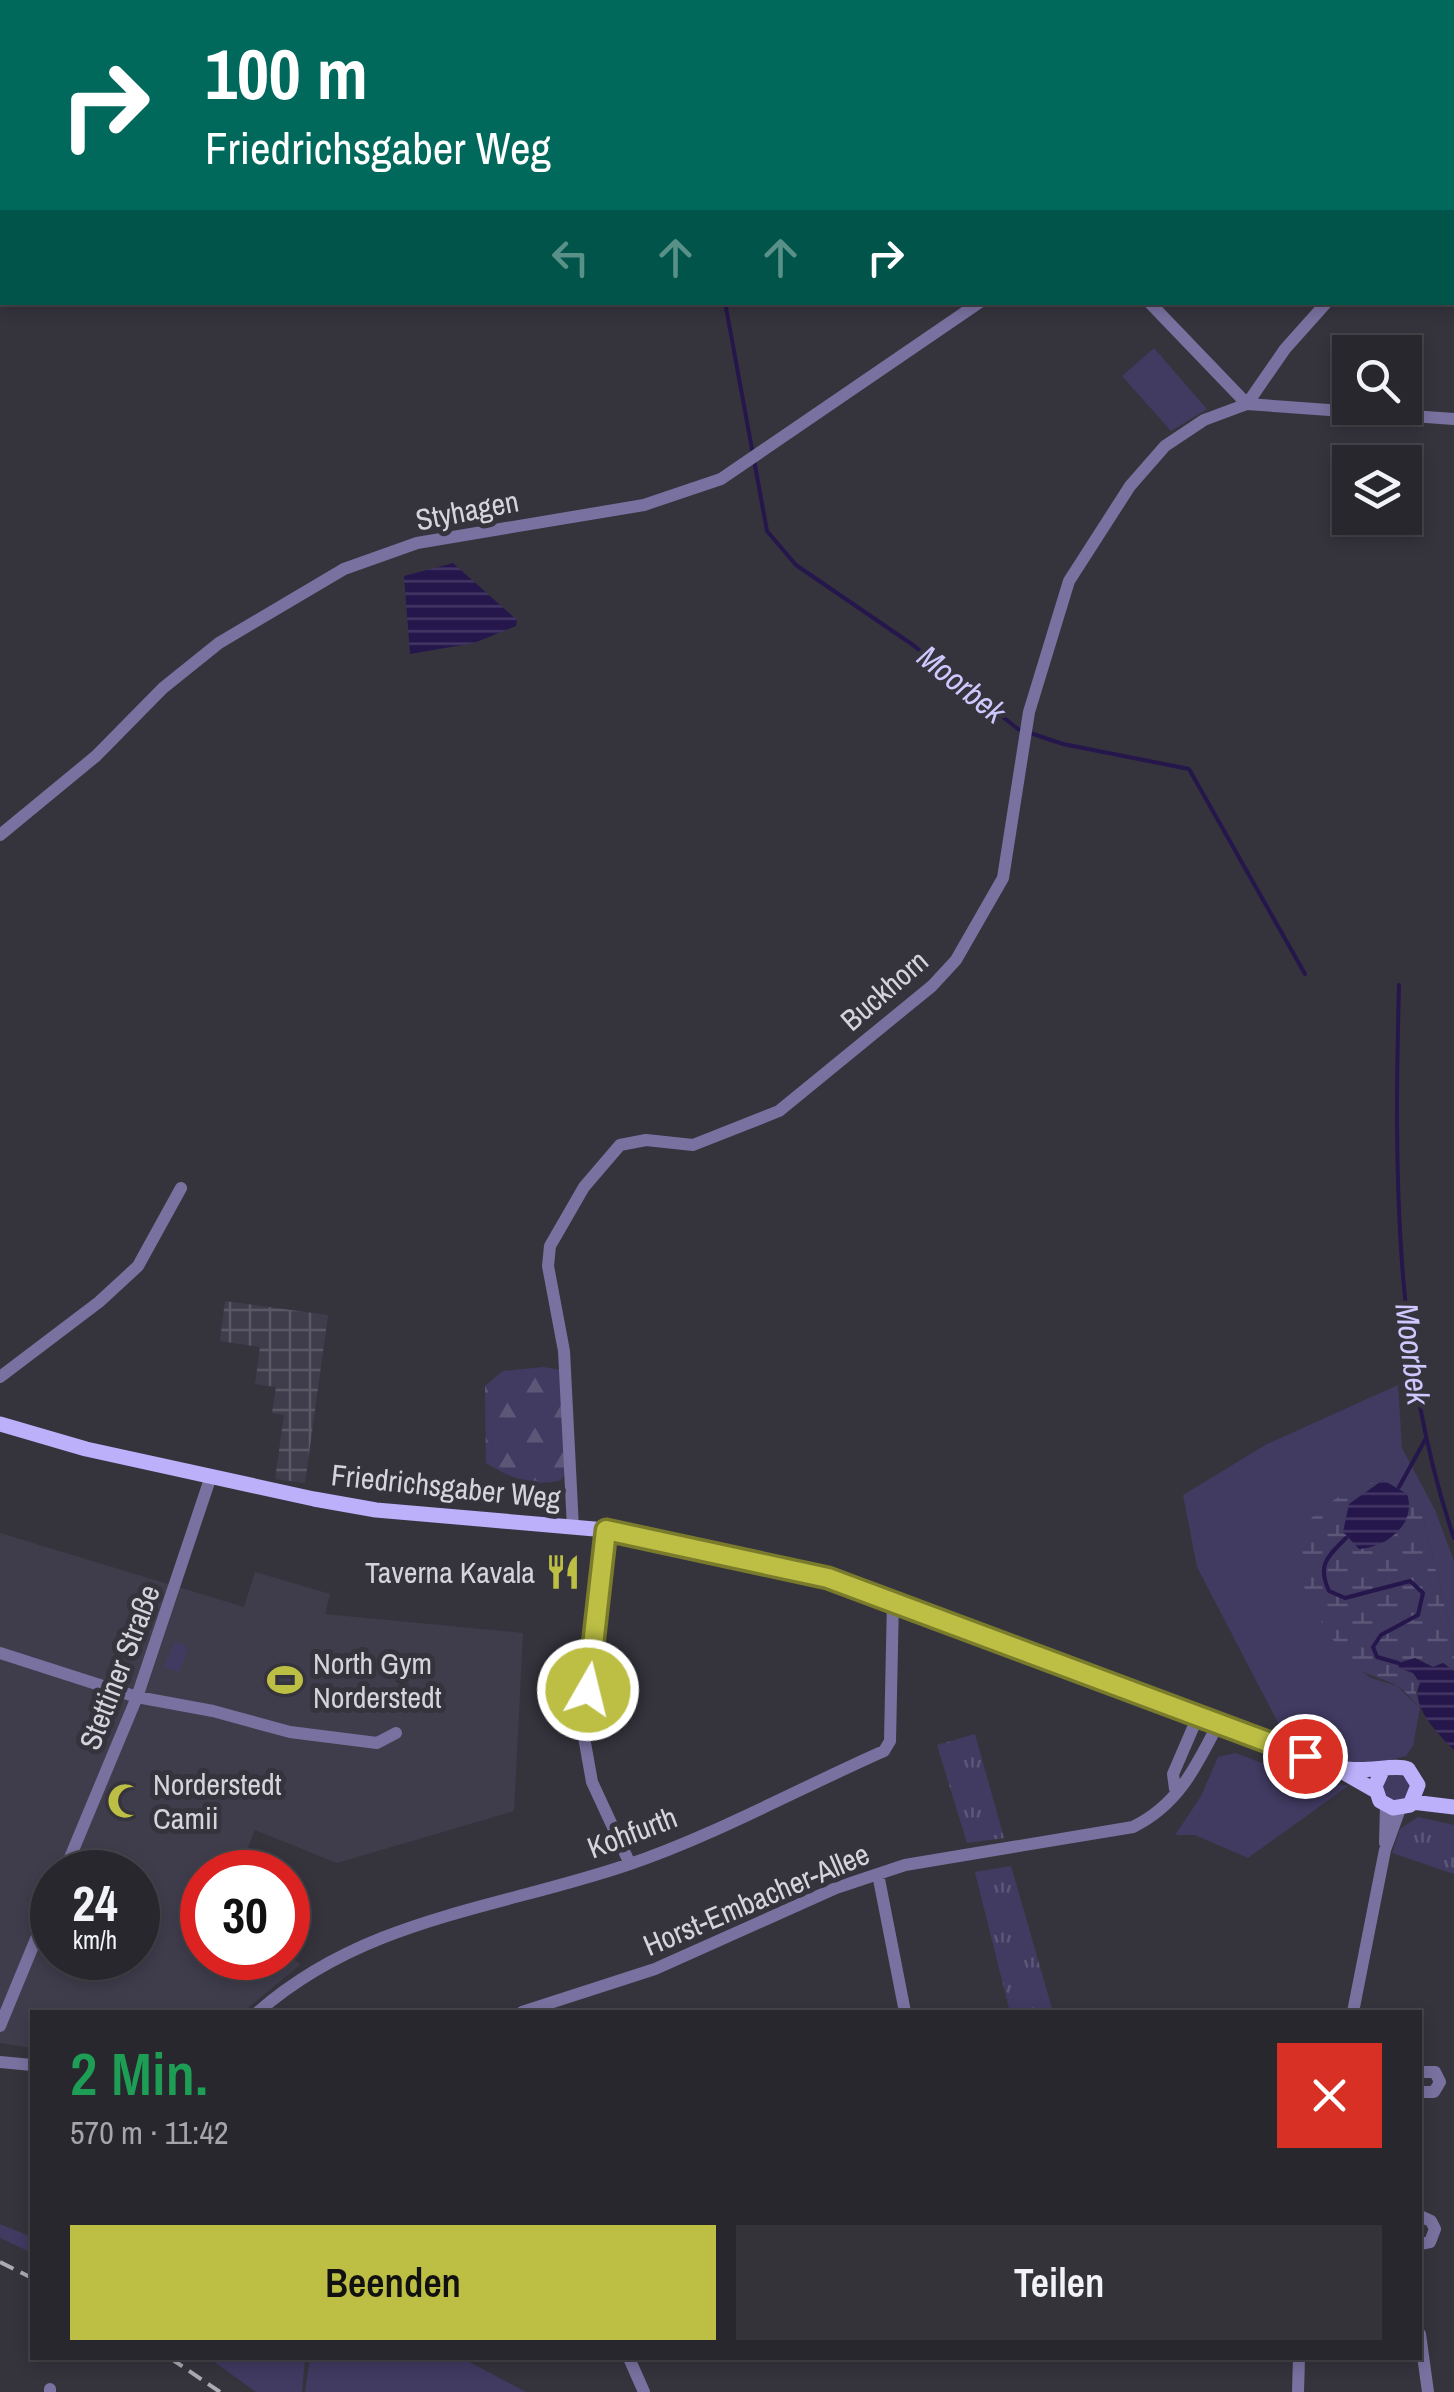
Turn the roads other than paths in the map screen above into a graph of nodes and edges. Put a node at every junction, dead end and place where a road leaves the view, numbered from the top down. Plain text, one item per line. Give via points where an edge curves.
1 (976, 305) edge
2 (1152, 305) edge
3 (1324, 305) edge
4 (1247, 404) junction
5 (1454, 419) edge
6 (0, 835) edge
7 (182, 1188) dead end
8 (0, 1377) edge
9 (0, 1424) edge
10 (211, 1476) junction
11 (573, 1528) junction
12 (606, 1530) junction
13 (894, 1600) junction
14 (0, 1653) edge
15 (137, 1697) junction
16 (1198, 1716) junction
17 (1218, 1724) junction
18 (396, 1733) dead end
19 (1334, 1767) junction
20 (1382, 1771) junction
21 (1418, 1785) junction
22 (1175, 1789) junction
23 (1376, 1790) junction
24 (1399, 1806) junction
25 (1454, 1806) edge
26 (73, 1850) edge
27 (630, 1864) junction
28 (878, 1874) junction
29 (30, 1953) edge
30 (260, 2010) edge
31 (528, 2010) edge
32 (906, 2010) edge
33 (1353, 2010) edge
34 (0, 2026) edge
35 (0, 2062) edge
36 (30, 2065) edge
37 (1422, 2072) edge
38 (1422, 2092) edge
39 (1422, 2217) edge
40 (1422, 2244) edge
41 (1422, 2348) edge
42 (630, 2360) edge
43 (1299, 2360) edge
44 (644, 2392) edge
45 (1298, 2392) edge
46 (1428, 2392) edge

1 - 6 street, Styhagen via 721,479 644,505 418,543 344,569 219,643
2 - 4 street
3 - 4 street
4 - 5 street
4 - 11 street, Buckhorn via 1204,420 1165,446 1130,486 1069,581 1039,668 1004,878 942,977 779,1112 692,1145 620,1145 560,1222 548,1266 564,1351
7 - 8 street via 138,1266
9 - 10 main road, Friedrichsgaber Weg
10 - 11 main road, Friedrichsgaber Weg via 376,1510
10 - 15 street, Stettiner Straße
11 - 12 main road, Friedrichsgaber Weg
12 - 13 main road, Friedrichsgaber Weg via 752,1559
12 - 27 street via 584,1738 592,1782
13 - 16 main road, Friedrichsgaber Weg
13 - 27 street, Kohfurth via 890,1741 884,1751
14 - 15 street
15 - 18 street via 319,1738 377,1743
15 - 26 street, Stettiner Straße
16 - 17 main road, Friedrichsgaber Weg
16 - 22 street via 1173,1774
17 - 19 main road, Friedrichsgaber Weg
17 - 22 street, Horst-Embacher-Allee via 1189,1782
19 - 20 main road, Friedrichsgaber Weg
19 - 23 main road, Friedrichsgaber Weg
20 - 21 main road, Friedrichsgaber Weg via 1405,1767
20 - 23 main road
21 - 24 main road
21 - 25 main road
22 - 28 street, Horst-Embacher-Allee via 1161,1809 1132,1826 941,1856
23 - 24 main road
24 - 25 main road
24 - 33 street
27 - 30 street, Kohfurth via 368,1940
28 - 31 street, Horst-Embacher-Allee via 655,1969
28 - 32 street
29 - 34 street
35 - 36 street
37 - 38 street via 1434,2072 1440,2082 1434,2092
39 - 40 street via 1435,2229
41 - 46 street
42 - 44 street
43 - 45 street

